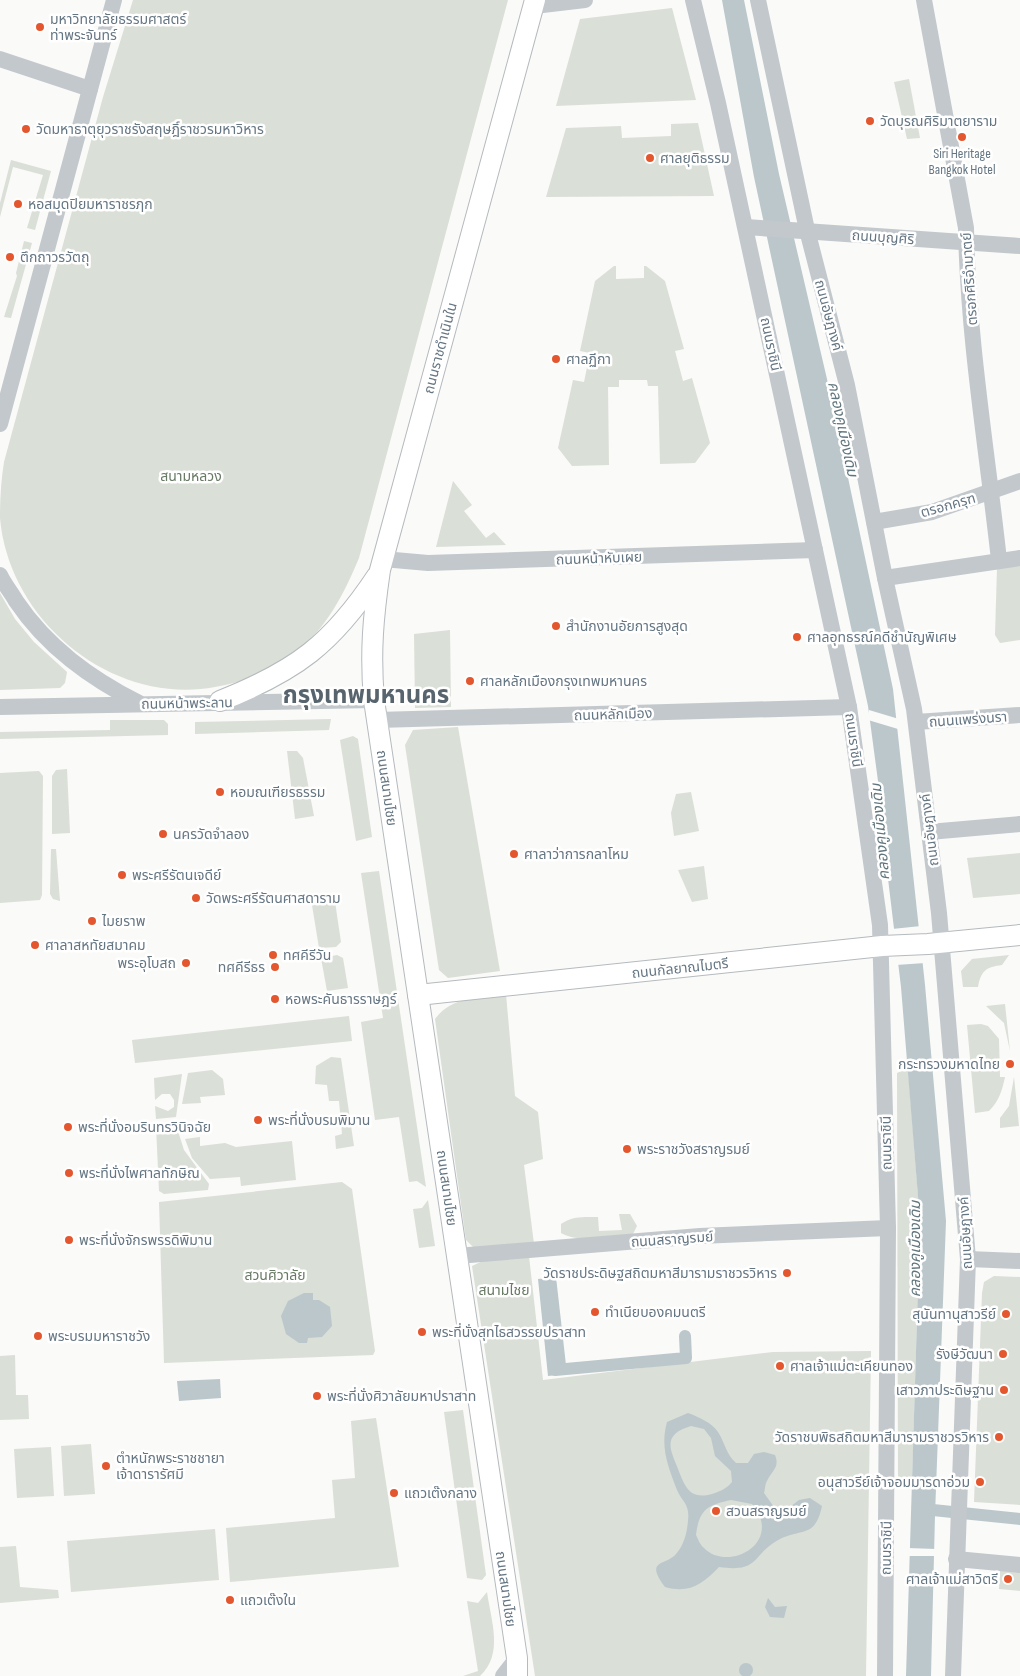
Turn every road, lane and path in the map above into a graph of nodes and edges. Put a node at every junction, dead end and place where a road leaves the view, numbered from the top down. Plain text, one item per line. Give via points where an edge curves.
1 (114, 0) edge
2 (585, 0) edge
3 (693, 0) edge
4 (758, 0) edge
5 (924, 0) edge
6 (535, 3) edge
7 (0, 59) edge
8 (90, 89) junction
9 (746, 227) junction
10 (801, 230) junction
11 (967, 242) junction
12 (1020, 246) edge
13 (0, 424) edge
14 (1020, 481) edge
15 (992, 492) junction
16 (874, 522) junction
17 (815, 550) junction
18 (1020, 558) edge
19 (999, 560) junction
20 (382, 565) junction
21 (0, 575) edge
22 (885, 578) junction
23 (374, 700) junction
24 (220, 702) junction
25 (140, 704) junction
26 (0, 707) edge
27 (850, 707) junction
28 (1020, 715) edge
29 (377, 720) junction
30 (916, 722) junction
31 (1020, 824) edge
32 (929, 832) junction
33 (1020, 935) edge
34 (935, 944) junction
35 (886, 946) junction
36 (418, 995) junction
37 (888, 1228) junction
38 (457, 1256) junction
39 (968, 1259) junction
40 (1020, 1261) edge
41 (956, 1559) junction
42 (1020, 1565) edge
43 (517, 1667) edge
44 (503, 1676) edge
45 (885, 1676) edge
46 (953, 1676) edge

1 - 8 street
2 - 6 street
3 - 9 street, ถนนราชินี
4 - 10 street, ถนนอัษฎางค์
5 - 11 street, ตรอกศิริอำมาตย์
6 - 20 main road, ถนนราชดำเนินใน
7 - 8 street
8 - 13 street
9 - 10 street, ถนนบุญศิริ
9 - 17 street, ถนนราชินี
10 - 11 street, ถนนบุญศิริ
10 - 16 street, ถนนอัษฎางค์ via 847,384
11 - 12 street, ถนนบุญศิริ
11 - 15 street, ตรอกศิริอำมาตย์ via 975,360
14 - 15 street, ตรอกครุฑ
15 - 16 street, ตรอกครุฑ via 932,512
15 - 19 street, ตรอกศิริอำมาตย์
16 - 22 street, ถนนอัษฎางค์
17 - 20 street, ถนนหน้าหับเผย
17 - 27 street, ถนนราชินี
18 - 19 street
19 - 22 street
20 - 23 main road, ถนนราชดำเนินใน via 372,627 370,662
20 - 24 main road via 357,605 334,633 296,665 260,686
21 - 25 street via 29,619 52,646 113,690
22 - 30 street, ถนนอัษฎางค์
23 - 24 street, ถนนหน้าพระลาน
23 - 29 main road, ถนนสนามไชย
24 - 25 street, ถนนหน้าพระลาน
25 - 26 street, ถนนหน้าพระลาน
27 - 29 street, ถนนหลักเมือง
27 - 35 street, ถนนราชินี
28 - 30 street, ถนนแพร่งนรา
29 - 36 main road, ถนนสนามไชย
30 - 32 street, ถนนอัษฎางค์
31 - 32 street
32 - 34 street, ถนนอัษฎางค์
33 - 34 main road, ถนนกัลยาณไมตรี
34 - 35 main road, ถนนกัลยาณไมตรี
34 - 39 street, ถนนอัษฎางค์
35 - 36 main road, ถนนกัลยาณไมตรี
35 - 37 street, ถนนราชินี
36 - 38 main road, ถนนสนามไชย
37 - 38 street, ถนนสราญรมย์ via 700,1236
37 - 45 street, ถนนราชินี
38 - 43 main road, ถนนสนามไชย
39 - 40 street
39 - 41 street, ถนนอัษฎางค์
41 - 42 street
41 - 46 street, ถนนอัษฎางค์
43 - 44 street

